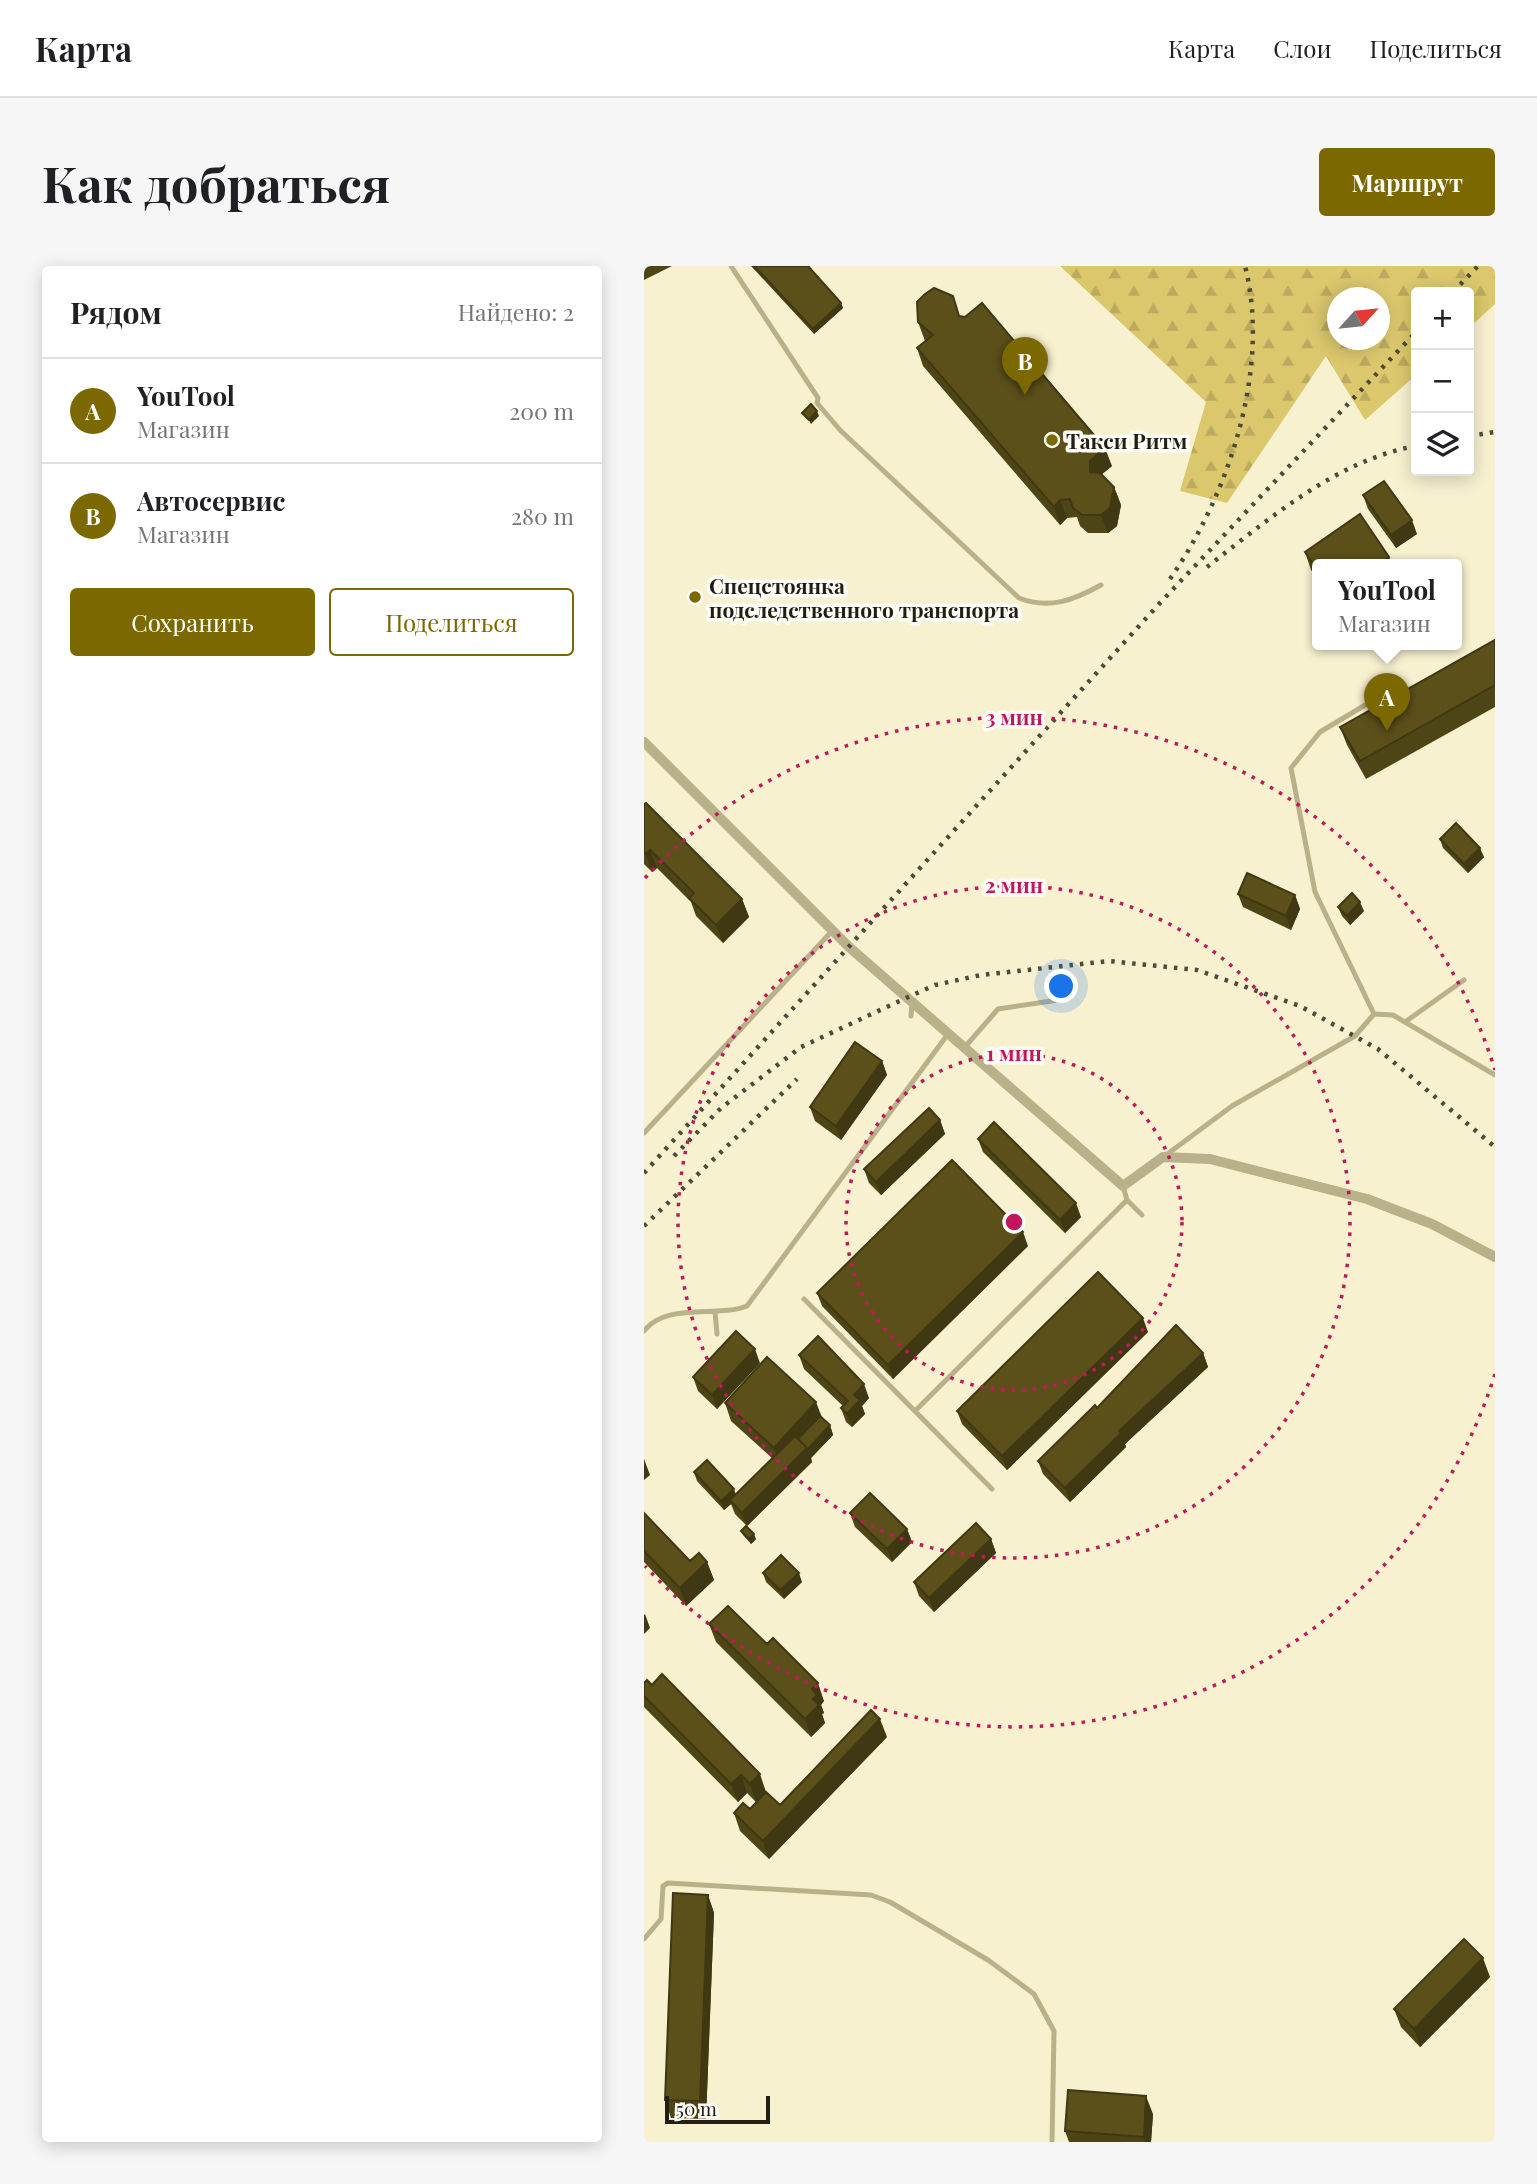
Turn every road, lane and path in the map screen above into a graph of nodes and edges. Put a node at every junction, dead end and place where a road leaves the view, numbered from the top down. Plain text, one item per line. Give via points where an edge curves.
1 (731, 266) edge
2 (1101, 585) dead end
3 (1387, 692) dead end
4 (644, 742) edge
5 (832, 931) junction
6 (1464, 980) dead end
7 (1065, 999) dead end
8 (912, 1003) junction
9 (1374, 1014) junction
10 (911, 1016) dead end
11 (1405, 1022) junction
12 (948, 1034) junction
13 (964, 1048) junction
14 (1495, 1075) edge
15 (644, 1133) edge
16 (1163, 1157) junction
17 (1123, 1186) junction
18 (1127, 1200) junction
19 (1142, 1215) dead end
20 (1495, 1257) edge
21 (804, 1299) dead end
22 (715, 1312) junction
23 (644, 1331) edge
24 (716, 1334) dead end
25 (915, 1411) junction
26 (992, 1489) dead end
27 (644, 1939) edge
28 (1052, 2142) edge

1 - 2 lane via 818,398 817,403 840,430 1019,598 1033,604 1056,604
3 - 9 lane via 1320,732 1291,768 1315,892
4 - 5 street
5 - 8 street
5 - 15 lane
6 - 11 lane
7 - 13 lane via 998,1009
8 - 10 lane
8 - 12 street
9 - 11 lane via 1393,1015
9 - 16 lane via 1355,1036 1232,1106
11 - 14 lane
12 - 13 street
12 - 22 lane via 747,1306
13 - 17 street
16 - 17 street
16 - 20 street via 1210,1159 1367,1199 1432,1224
17 - 18 lane
18 - 19 lane
18 - 25 lane
21 - 25 lane
22 - 23 lane via 662,1317
22 - 24 lane
25 - 26 lane
27 - 28 lane via 661,1919 663,1886 668,1883 871,1895 890,1902 988,1960 1034,1994 1054,2031

